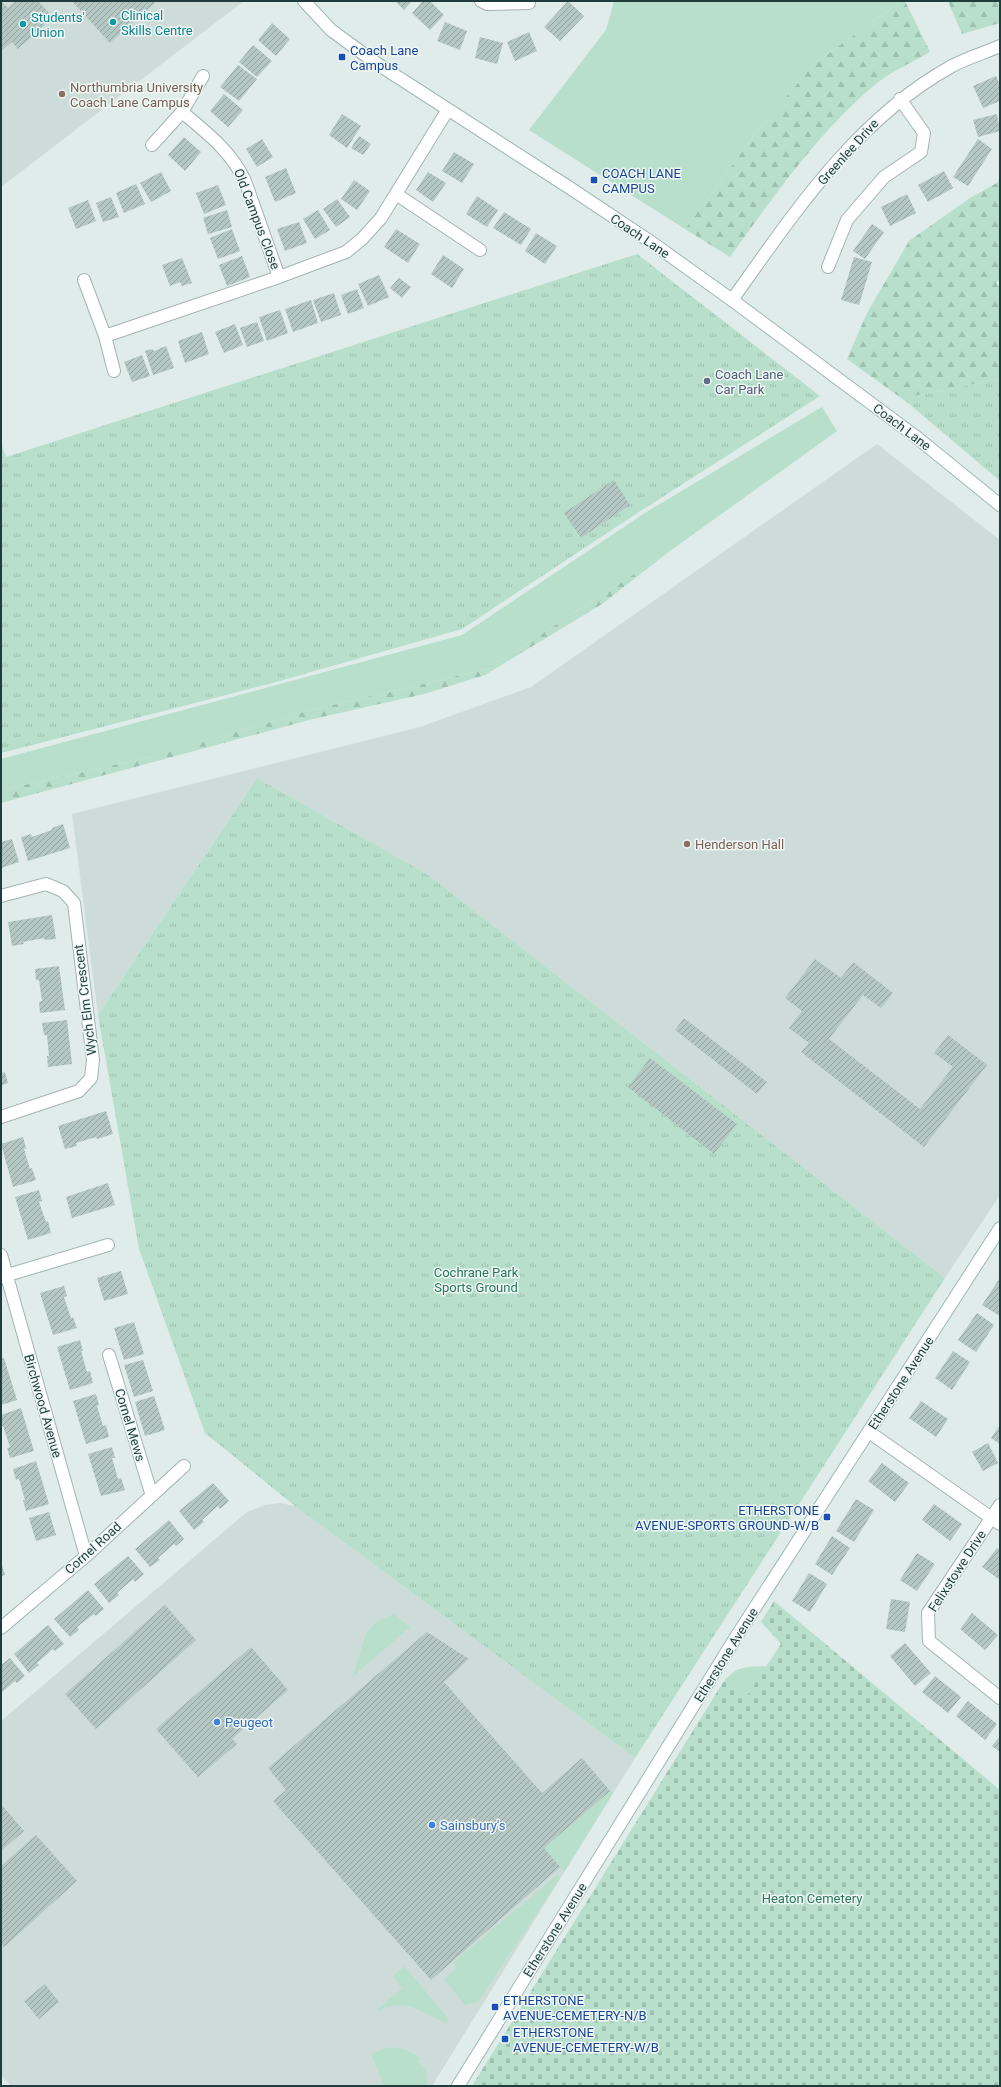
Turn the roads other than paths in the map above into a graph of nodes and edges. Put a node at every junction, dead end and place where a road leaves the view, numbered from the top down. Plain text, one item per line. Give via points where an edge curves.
1 (304, 1) edge
2 (481, 1) edge
3 (529, 3) dead end
4 (1000, 46) edge
5 (202, 76) dead end
6 (900, 99) junction
7 (447, 110) junction
8 (182, 112) junction
9 (152, 145) dead end
10 (396, 194) junction
11 (480, 250) dead end
12 (828, 267) dead end
13 (279, 277) junction
14 (84, 280) dead end
15 (732, 300) junction
16 (105, 336) junction
17 (114, 371) dead end
18 (1000, 505) edge
19 (1, 896) edge
20 (1, 1117) edge
21 (1000, 1228) edge
22 (108, 1245) dead end
23 (1, 1255) edge
24 (4, 1276) edge
25 (109, 1355) dead end
26 (869, 1432) junction
27 (184, 1466) dead end
28 (152, 1496) junction
29 (1000, 1505) edge
30 (996, 1521) edge
31 (86, 1556) junction
32 (1, 1628) edge
33 (1000, 1698) edge
34 (458, 2086) edge

1 - 7 street, Coach Lane via 331,30
2 - 3 street via 487,4
4 - 6 street, Greenlee Drive via 953,65
5 - 8 street
6 - 12 street via 924,133 921,152 884,176 847,220
6 - 15 street, Greenlee Drive via 862,133 831,168
7 - 10 street, Old Campus Close
7 - 15 street, Coach Lane via 570,188
8 - 9 street
8 - 13 street, Old Campus Close via 215,140 238,165
10 - 11 street
10 - 13 street, Old Campus Close via 381,218 346,252
13 - 16 street, Old Campus Close
14 - 16 street
15 - 18 street, Coach Lane via 915,436
16 - 17 street
19 - 20 street, Wych Elm Crescent via 46,884 63,891 74,903 93,1060 90,1078 79,1091
21 - 26 street, Etherstone Avenue
22 - 24 street
23 - 24 street, Birchwood Avenue
24 - 31 street, Birchwood Avenue
25 - 28 street, Cornel Mews
26 - 30 street
26 - 34 street, Etherstone Avenue via 736,1637
27 - 28 street, Cornel Road
28 - 31 street, Cornel Road
29 - 30 street, Felixstowe Drive
30 - 33 street, Felixstowe Drive via 928,1613 929,1641
31 - 32 street, Cornel Road

